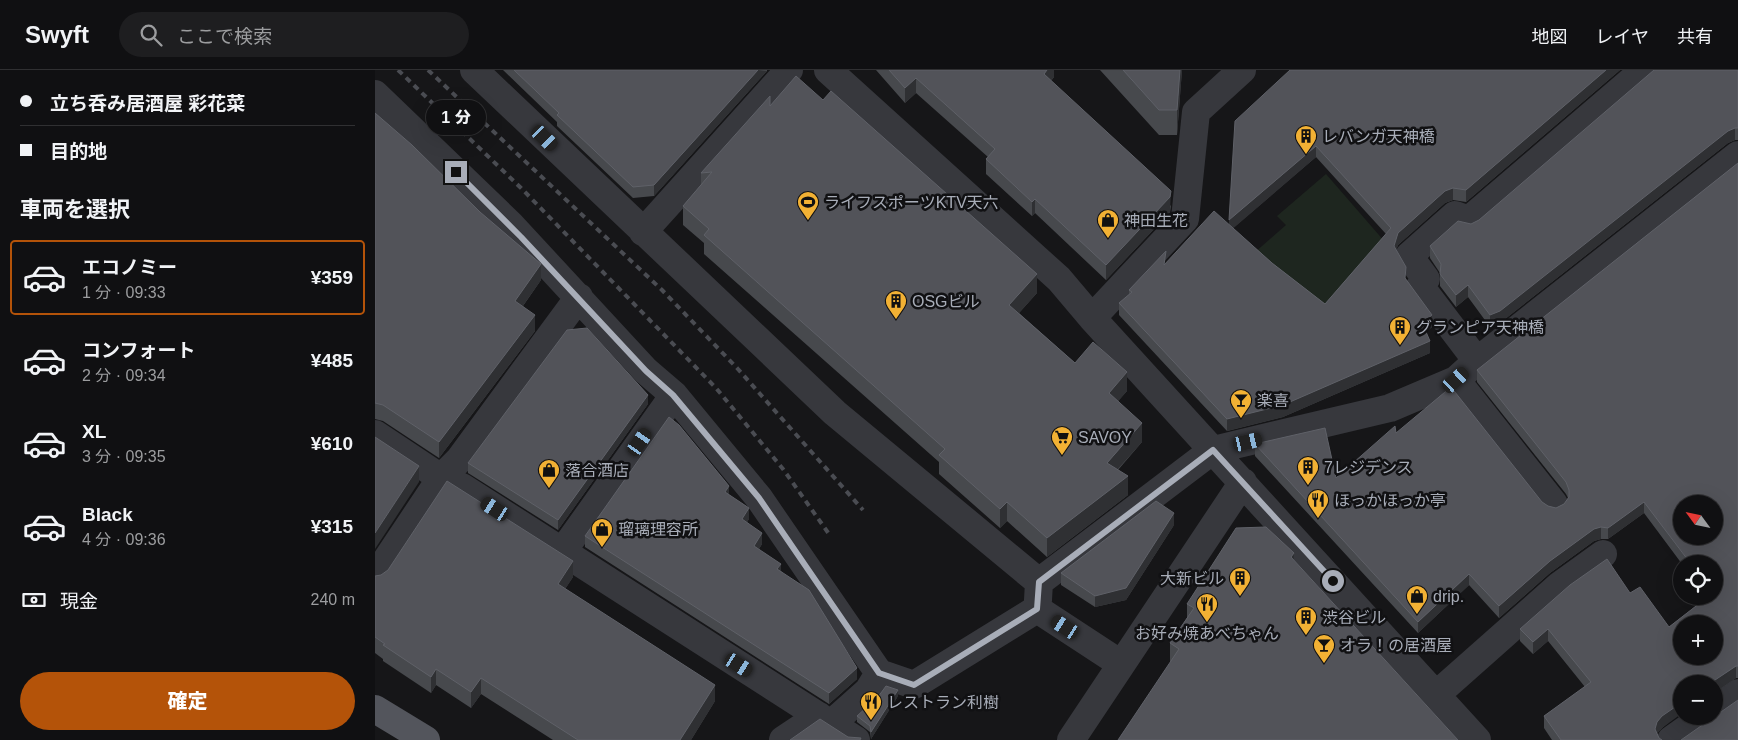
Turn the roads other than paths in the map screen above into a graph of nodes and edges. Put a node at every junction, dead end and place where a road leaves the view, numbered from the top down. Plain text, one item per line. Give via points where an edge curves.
1 (474, 70) edge
2 (789, 70) edge
3 (828, 70) edge
4 (1242, 70) edge
5 (1644, 70) edge
6 (375, 94) edge
7 (1738, 155) edge
8 (643, 232) junction
9 (579, 297) junction
10 (1092, 318) junction
11 (1477, 361) junction
12 (1456, 380) junction
13 (673, 395) junction
14 (375, 434) edge
15 (1213, 450) junction
16 (441, 478) junction
17 (1243, 482) junction
18 (1554, 504) dead end
19 (562, 552) junction
20 (1603, 554) dead end
21 (375, 577) edge
22 (1038, 595) junction
23 (1121, 664) junction
24 (879, 673) junction
25 (1738, 693) edge
26 (1437, 694) junction
27 (1723, 704) edge
28 (375, 709) edge
29 (825, 720) junction
30 (1692, 725) edge
31 (426, 740) edge
32 (783, 740) edge
33 (856, 740) edge
34 (1071, 740) edge
35 (1477, 740) edge
36 (1671, 740) edge

1 - 8 street
2 - 8 street
3 - 10 street via 1059,279
4 - 10 street via 1196,112 1185,219
5 - 11 street via 1469,220 1455,215 1409,256 1426,279 1420,286
6 - 9 street
7 - 11 street
8 - 22 street via 835,414
9 - 13 street via 646,371
9 - 16 street via 459,460
10 - 15 street
11 - 12 street
12 - 15 street via 1390,408
12 - 18 street
13 - 19 street
13 - 24 street via 759,498
14 - 16 street
15 - 17 street
15 - 22 street
16 - 19 street via 461,487
16 - 21 street
17 - 23 street
17 - 26 street
19 - 29 street
20 - 26 street via 1560,584
22 - 23 street
22 - 24 street via 914,685
23 - 34 street
24 - 29 street via 868,691
25 - 27 street
26 - 35 street
28 - 31 main road
29 - 32 street
29 - 33 street
30 - 36 street

